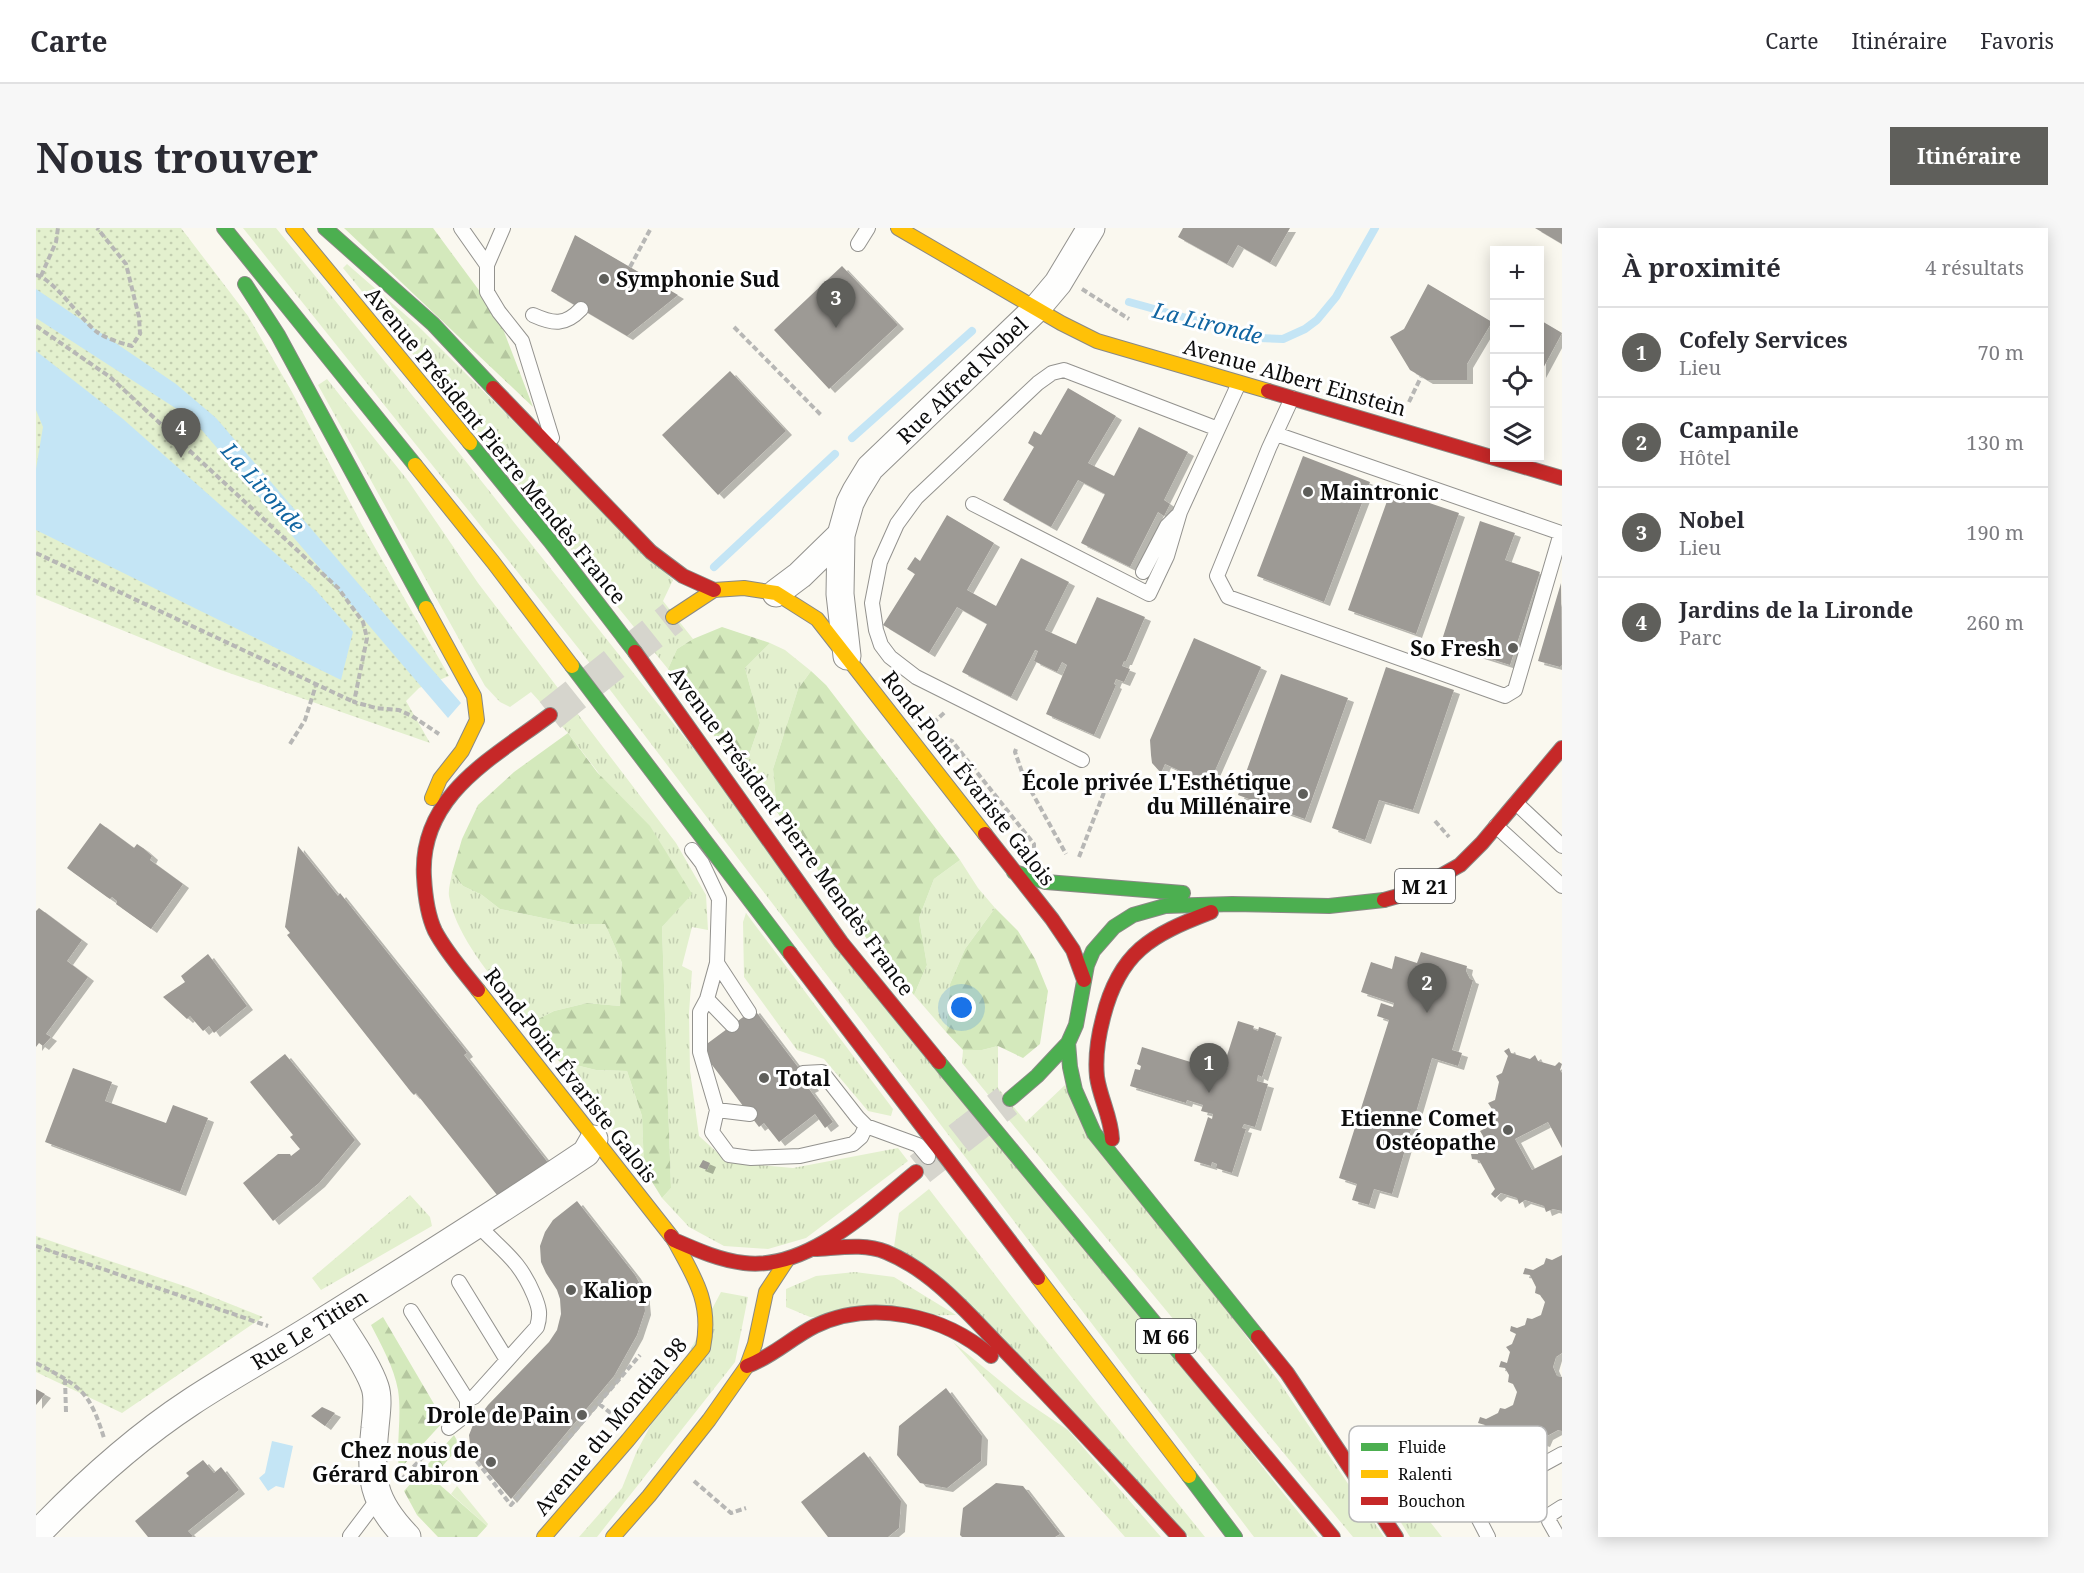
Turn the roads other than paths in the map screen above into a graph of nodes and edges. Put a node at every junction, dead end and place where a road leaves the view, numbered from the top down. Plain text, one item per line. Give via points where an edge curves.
1 (224, 228) edge
2 (293, 228) edge
3 (325, 228) edge
4 (461, 228) edge
5 (503, 228) edge
6 (868, 228) edge
7 (898, 228) edge
8 (1091, 228) edge
9 (235, 242) junction
10 (858, 244) dead end
11 (487, 265) junction
12 (1037, 308) junction
13 (581, 309) dead end
14 (533, 315) dead end
15 (1239, 382) junction
16 (1292, 398) junction
17 (1218, 429) junction
18 (1276, 434) junction
19 (558, 457) junction
20 (1562, 478) edge
21 (973, 504) dead end
22 (1180, 512) junction
23 (841, 535) junction
24 (493, 562) junction
25 (1143, 572) dead end
26 (714, 590) junction
27 (776, 594) junction
28 (673, 617) tunnel mouth
29 (847, 656) junction
30 (550, 715) tunnel mouth
31 (617, 748) dead end
32 (1562, 748) edge
33 (1082, 760) dead end
34 (1516, 803) junction
35 (1496, 826) junction
36 (681, 834) dead end
37 (427, 836) junction
38 (1562, 846) edge
39 (1014, 872) junction
40 (1562, 886) edge
41 (1232, 904) junction
42 (717, 963) junction
43 (1084, 980) junction
44 (707, 999) junction
45 (749, 1012) dead end
46 (732, 1025) dead end
47 (1068, 1043) junction
48 (803, 1073) dead end
49 (1010, 1099) tunnel mouth
50 (717, 1110) junction
51 (750, 1114) dead end
52 (866, 1125) junction
53 (594, 1139) junction
54 (1112, 1156) junction
55 (916, 1172) tunnel mouth
56 (960, 1176) junction
57 (477, 1224) junction
58 (674, 1240) junction
59 (814, 1249) junction
60 (787, 1260) junction
61 (459, 1282) dead end
62 (411, 1311) dead end
63 (334, 1315) junction
64 (507, 1360) junction
65 (747, 1366) junction
66 (1023, 1368) junction
67 (467, 1400) junction
68 (455, 1432) road end
69 (1562, 1454) edge
70 (1547, 1462) edge
71 (1349, 1466) edge
72 (378, 1499) junction
73 (1562, 1507) edge
74 (1386, 1522) edge
75 (1480, 1522) edge
76 (36, 1535) edge
77 (350, 1536) edge
78 (407, 1537) edge
79 (544, 1537) edge
80 (613, 1537) edge
81 (1179, 1537) edge
82 (1235, 1537) edge
83 (1333, 1537) edge
84 (1396, 1537) edge
85 (1488, 1537) edge
86 (1557, 1537) edge

1 - 9 main road
2 - 83 main road, Avenue Président Pierre Mendès France / M 66 via 550,541 630,645 841,942
3 - 19 main road via 433,324
4 - 11 lane
5 - 11 lane
6 - 10 lane
7 - 12 main road, Avenue Albert Einstein
8 - 12 street, Rue Alfred Nobel via 1058,283
9 - 24 main road
9 - 37 main road via 234,266 278,335 474,696 477,720 462,751 440,779 432,798
11 - 19 lane via 487,292 522,341
12 - 15 main road, Avenue Albert Einstein via 1097,341
12 - 23 street, Rue Alfred Nobel via 870,468 850,503
13 - 14 lane via 572,318 559,322
15 - 16 main road, Avenue Albert Einstein
15 - 17 lane
16 - 18 lane
16 - 20 main road, Avenue Albert Einstein
17 - 22 lane
17 - 33 lane via 1064,370 1052,373 916,498 897,524 880,562 872,603 876,630 890,657 916,677
18 - 18 lane via 1217,576 1227,597 1505,696 1515,690 1561,533
19 - 26 main road via 651,552 683,576
21 - 22 lane via 1149,594 1167,556
22 - 25 lane via 1167,526
23 - 27 street, Rue Alfred Nobel
23 - 29 street, Rue Alfred Nobel via 840,594
24 - 31 lane via 532,633
24 - 56 main road
26 - 27 main road, Rond-Point Évariste Galois via 744,588
26 - 28 main road, Rond-Point Évariste Galois
27 - 29 main road, Rond-Point Évariste Galois via 817,619
29 - 39 main road, Rond-Point Évariste Galois
30 - 37 main road, Rond-Point Évariste Galois via 460,786 436,814
32 - 34 main road, M 21
34 - 35 main road, M 21
34 - 38 lane
35 - 40 lane
35 - 41 main road, M 21 via 1460,865 1412,892 1384,900 1329,906
36 - 42 lane via 702,863 718,899
37 - 53 main road, Rond-Point Évariste Galois via 422,866 428,914 437,936
39 - 41 main road, M 21 via 1046,882 1180,892
39 - 43 main road, Rond-Point Évariste Galois via 1073,950
41 - 43 main road, M 21 via 1165,906 1133,915 1100,941
41 - 54 main road, M 21 via 1147,941 1124,964 1106,1002 1097,1048 1097,1079 1112,1133
42 - 44 lane
42 - 45 lane
43 - 47 main road via 1076,1025
44 - 46 lane
44 - 50 lane via 700,1012 700,1052
47 - 49 main road
47 - 54 main road via 1068,1064 1080,1106
48 - 52 lane via 822,1072
50 - 51 lane
50 - 52 lane via 712,1132 729,1155 751,1158 800,1156 853,1144
52 - 56 lane via 918,1145 938,1169
53 - 57 street, Rue Le Titien via 586,1153
53 - 58 main road, Rond-Point Évariste Galois
54 - 71 main road via 1287,1373
55 - 59 main road, Rond-Point Évariste Galois
56 - 82 main road
57 - 63 street, Rue Le Titien
57 - 64 lane via 518,1265 539,1308 537,1327
58 - 60 main road, Rond-Point Évariste Galois via 697,1252 738,1264
58 - 79 main road, Avenue du Mondial 98 via 702,1295 708,1316 703,1348
59 - 60 main road, Rond-Point Évariste Galois
59 - 66 main road via 861,1247 884,1251 907,1262 954,1299
60 - 65 main road via 766,1292
61 - 64 lane
62 - 67 lane
63 - 72 street via 375,1388 373,1468
63 - 76 street, Rue Le Titien via 190,1402 148,1432 101,1471
64 - 67 lane
65 - 66 main road via 826,1322 854,1313 882,1311 941,1326 974,1342 999,1362
65 - 80 main road via 663,1479
66 - 81 main road
67 - 68 lane via 467,1414
69 - 70 lane
72 - 77 lane
72 - 78 street
73 - 86 lane via 1551,1514 1549,1521
74 - 84 main road
75 - 85 lane

